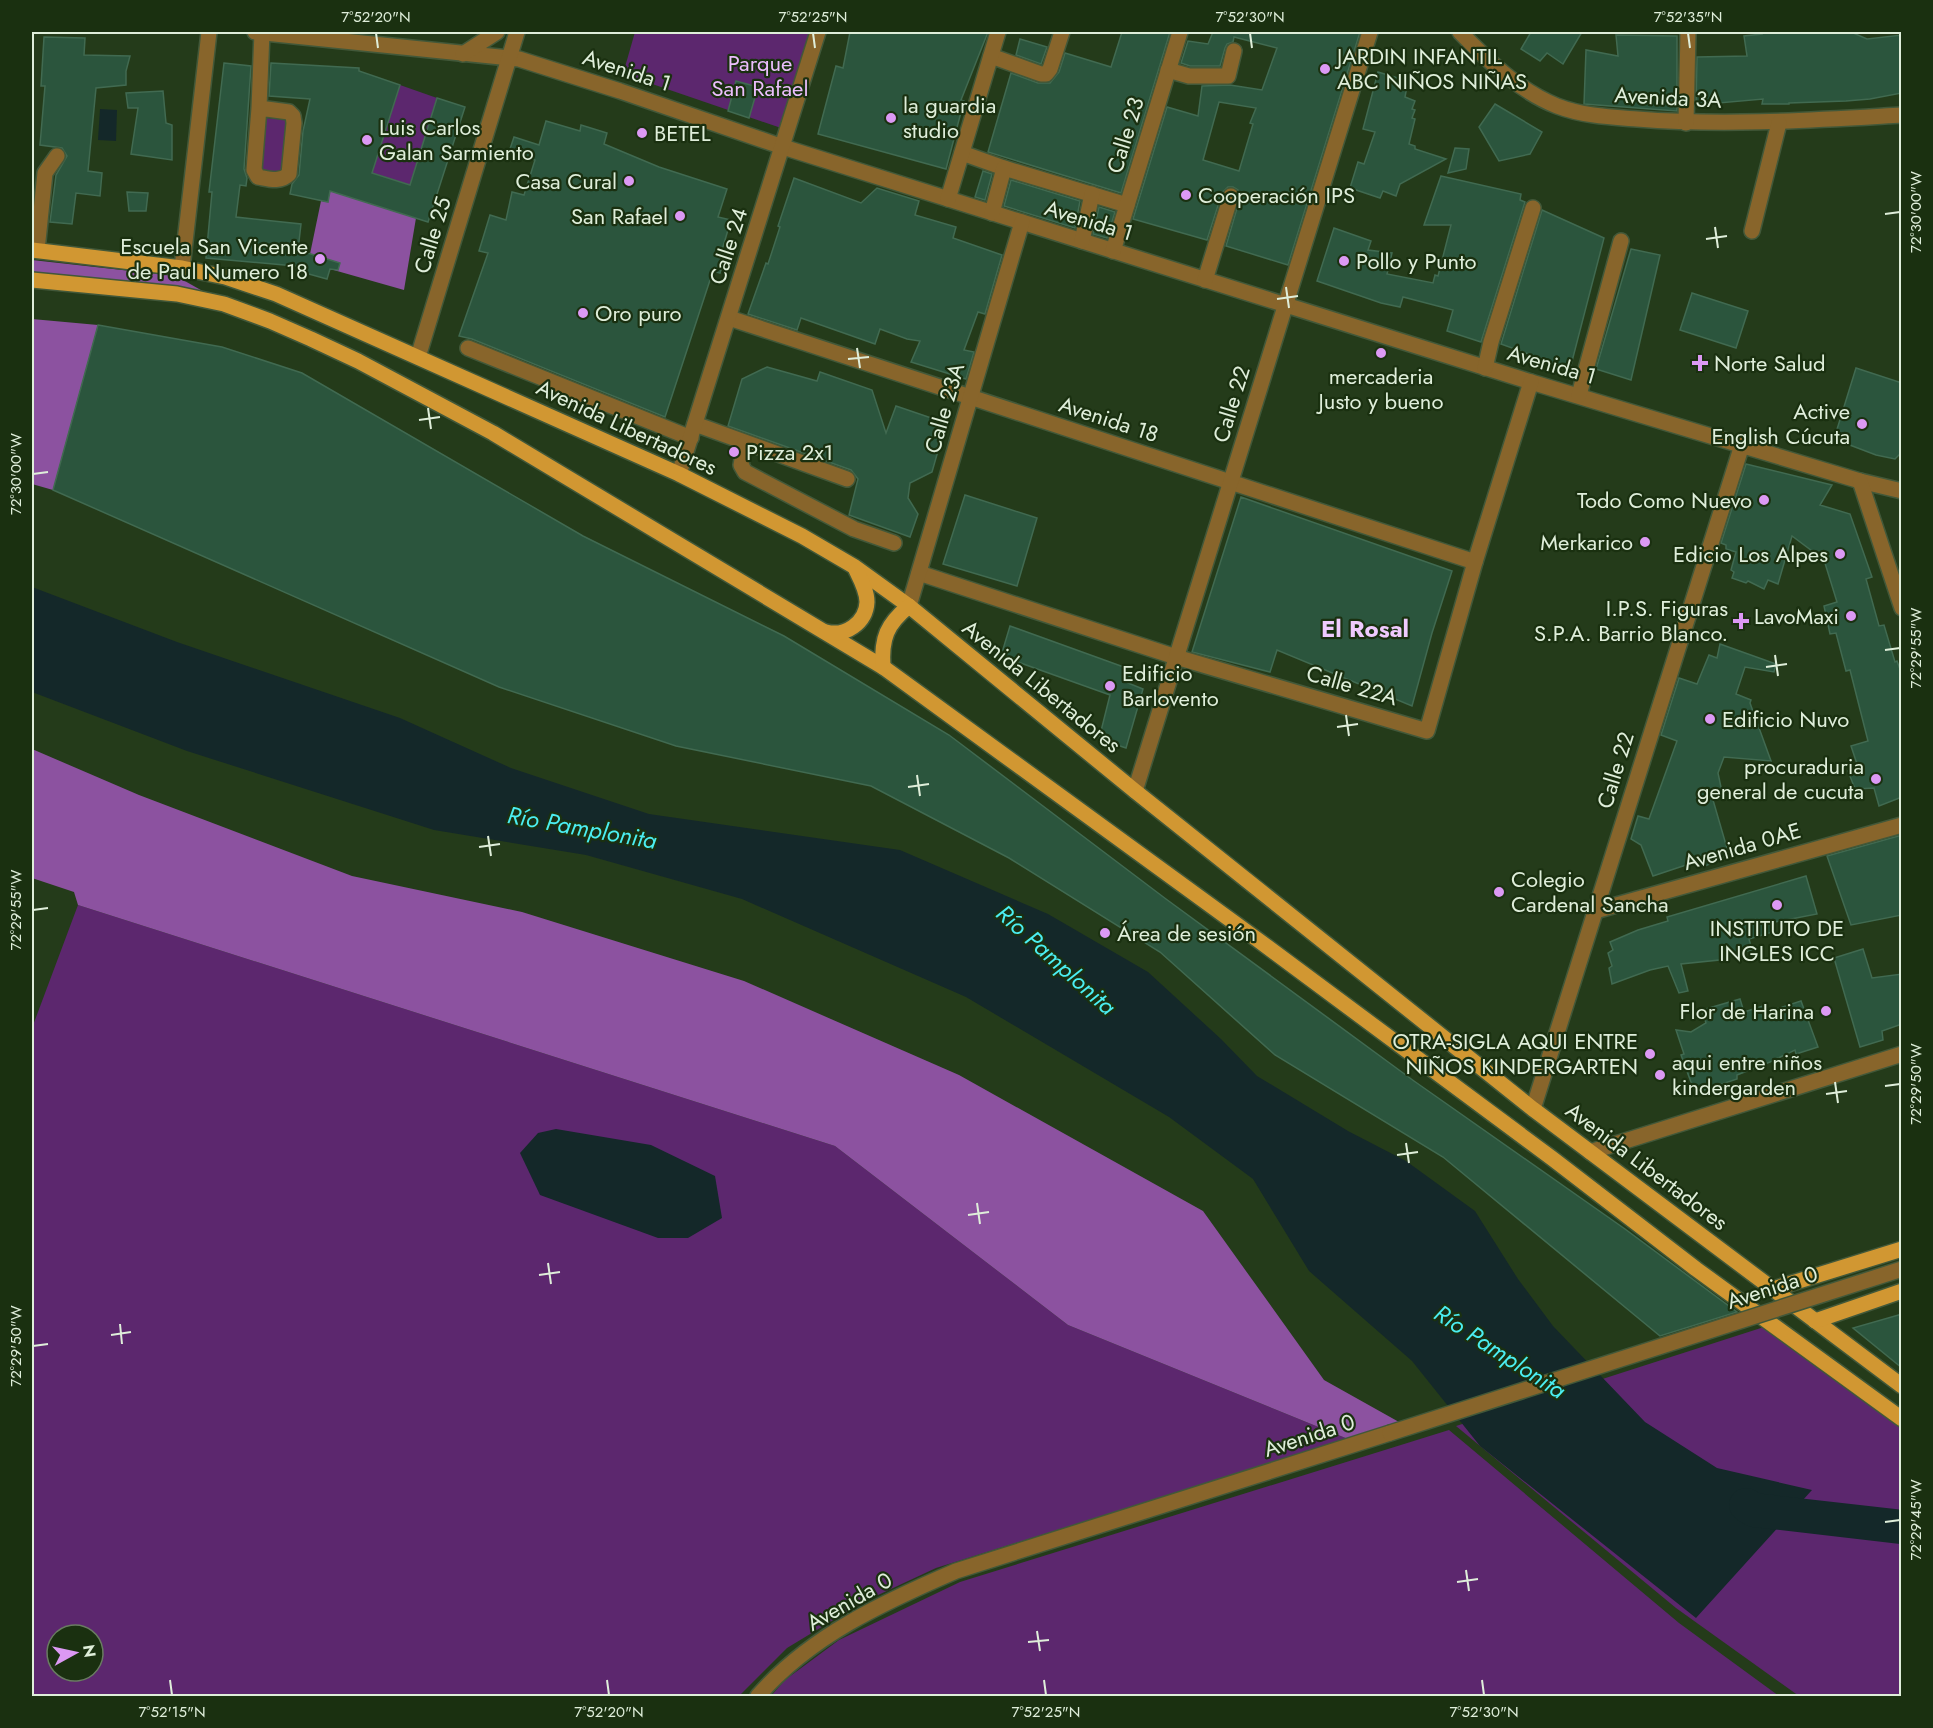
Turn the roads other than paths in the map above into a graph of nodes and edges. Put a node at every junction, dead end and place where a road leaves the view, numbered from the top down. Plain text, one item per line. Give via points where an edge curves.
1 (210, 32) edge
2 (255, 32) edge
3 (262, 32) edge
4 (497, 32) edge
5 (517, 32) edge
6 (818, 32) edge
7 (998, 32) edge
8 (1062, 32) edge
9 (1180, 32) edge
10 (1370, 32) edge
11 (1460, 32) edge
12 (1688, 32) edge
13 (1234, 51) dead end
14 (463, 54) junction
15 (991, 56) junction
16 (510, 57) junction
17 (1168, 70) junction
18 (260, 108) junction
19 (1902, 115) edge
20 (1686, 123) junction
21 (1779, 123) junction
22 (783, 147) junction
23 (962, 153) junction
24 (57, 156) dead end
25 (1004, 168) junction
26 (1092, 194) junction
27 (1231, 196) dead end
28 (948, 199) junction
29 (1127, 205) junction
30 (1533, 208) dead end
31 (992, 213) junction
32 (1022, 222) junction
33 (1752, 231) dead end
34 (1082, 241) junction
35 (1621, 241) dead end
36 (34, 250) edge
37 (1113, 251) junction
38 (182, 268) junction
39 (32, 280) edge
40 (1205, 280) junction
41 (1285, 305) junction
42 (729, 318) junction
43 (468, 348) dead end
44 (418, 357) junction
45 (1485, 368) junction
46 (1532, 382) junction
47 (1579, 395) junction
48 (970, 397) junction
49 (693, 431) junction
50 (746, 443) junction
51 (1742, 445) junction
52 (679, 474) junction
53 (846, 479) dead end
54 (1860, 481) junction
55 (1230, 482) junction
56 (1898, 486) edge
57 (894, 543) dead end
58 (1475, 562) junction
59 (855, 567) junction
60 (919, 573) junction
61 (909, 606) junction
62 (1902, 608) edge
63 (820, 630) junction
64 (1176, 657) junction
65 (883, 667) junction
66 (1135, 791) junction
67 (1902, 825) edge
68 (1595, 911) junction
69 (1902, 1054) edge
70 (1533, 1108) junction
71 (1590, 1152) junction
72 (1902, 1249) edge
73 (1902, 1269) edge
74 (1773, 1289) junction
75 (1902, 1291) edge
76 (1815, 1321) junction
77 (1902, 1386) edge
78 (1902, 1419) edge
79 (758, 1696) edge

1 - 38 street
2 - 3 street, Avenida 1
3 - 14 street, Avenida 1
3 - 18 street
4 - 14 street
5 - 16 street
6 - 22 street, Calle 24
7 - 15 street
8 - 15 street via 1046,74
9 - 17 street, Calle 23
10 - 41 street, Calle 22
11 - 20 street, Avenida 3A via 1490,63 1556,105 1594,115
12 - 20 street
13 - 17 street via 1228,76 1189,76
14 - 16 street, Avenida 1
15 - 23 street
16 - 22 street, Avenida 1
16 - 44 street, Calle 25
17 - 29 street, Calle 23
18 - 18 street via 293,116 288,174 284,179 256,175 254,170
19 - 21 street, Avenida 3A
20 - 21 street, Avenida 3A
21 - 33 street
22 - 28 street, Avenida 1
22 - 42 street, Calle 24
23 - 25 street
23 - 28 street
24 - 36 street via 45,173
25 - 26 street
25 - 31 street
26 - 29 street
26 - 34 street
27 - 40 street
28 - 31 street, Avenida 1
29 - 37 street, Calle 23
30 - 45 street
31 - 32 street, Avenida 1
32 - 34 street, Avenida 1
32 - 48 street, Calle 23A
34 - 37 street, Avenida 1
35 - 47 street
36 - 38 main road, Avenida Libertadores
37 - 40 street, Avenida 1
38 - 44 main road, Avenida Libertadores via 276,294
39 - 63 main road via 177,294 224,304 281,326 358,361 493,433
40 - 41 street, Avenida 1
41 - 45 street, Avenida 1
41 - 55 street, Calle 22
42 - 48 street, Avenida 18
42 - 49 street, Calle 24
43 - 49 street
44 - 52 main road, Avenida Libertadores
45 - 46 street, Avenida 1
46 - 47 street, Avenida 1
46 - 58 street, Calle 22A
47 - 51 street, Avenida 1
48 - 55 street, Avenida 18
48 - 60 street, Calle 23A
49 - 50 street
49 - 52 street, Calle 24
50 - 53 street
50 - 57 street via 741,465 745,472 854,528
51 - 54 street, Avenida 1
51 - 68 street, Calle 22
52 - 59 main road, Avenida Libertadores
54 - 56 street, Avenida 1
54 - 62 street
55 - 58 street, Avenida 18
55 - 64 street, Calle 22
58 - 64 street, Calle 22A via 1427,730
59 - 61 main road, Avenida Libertadores
59 - 63 main road via 866,594 861,620 838,633
60 - 61 street, Calle 23A
60 - 64 street, Calle 22A
61 - 65 main road via 895,617 886,632
61 - 66 main road, Avenida Libertadores
63 - 65 main road
64 - 66 street, Calle 22
65 - 78 main road
66 - 70 main road, Avenida Libertadores
67 - 68 street, Avenida 0AE
68 - 70 street, Calle 22
69 - 71 street
70 - 71 main road, Avenida Libertadores
71 - 74 main road, Avenida Libertadores
72 - 74 main road
73 - 79 street, Avenida 0, bridge via 956,1571 835,1630 777,1674
74 - 76 main road, Avenida Libertadores
75 - 76 main road
76 - 77 main road, Avenida Libertadores

